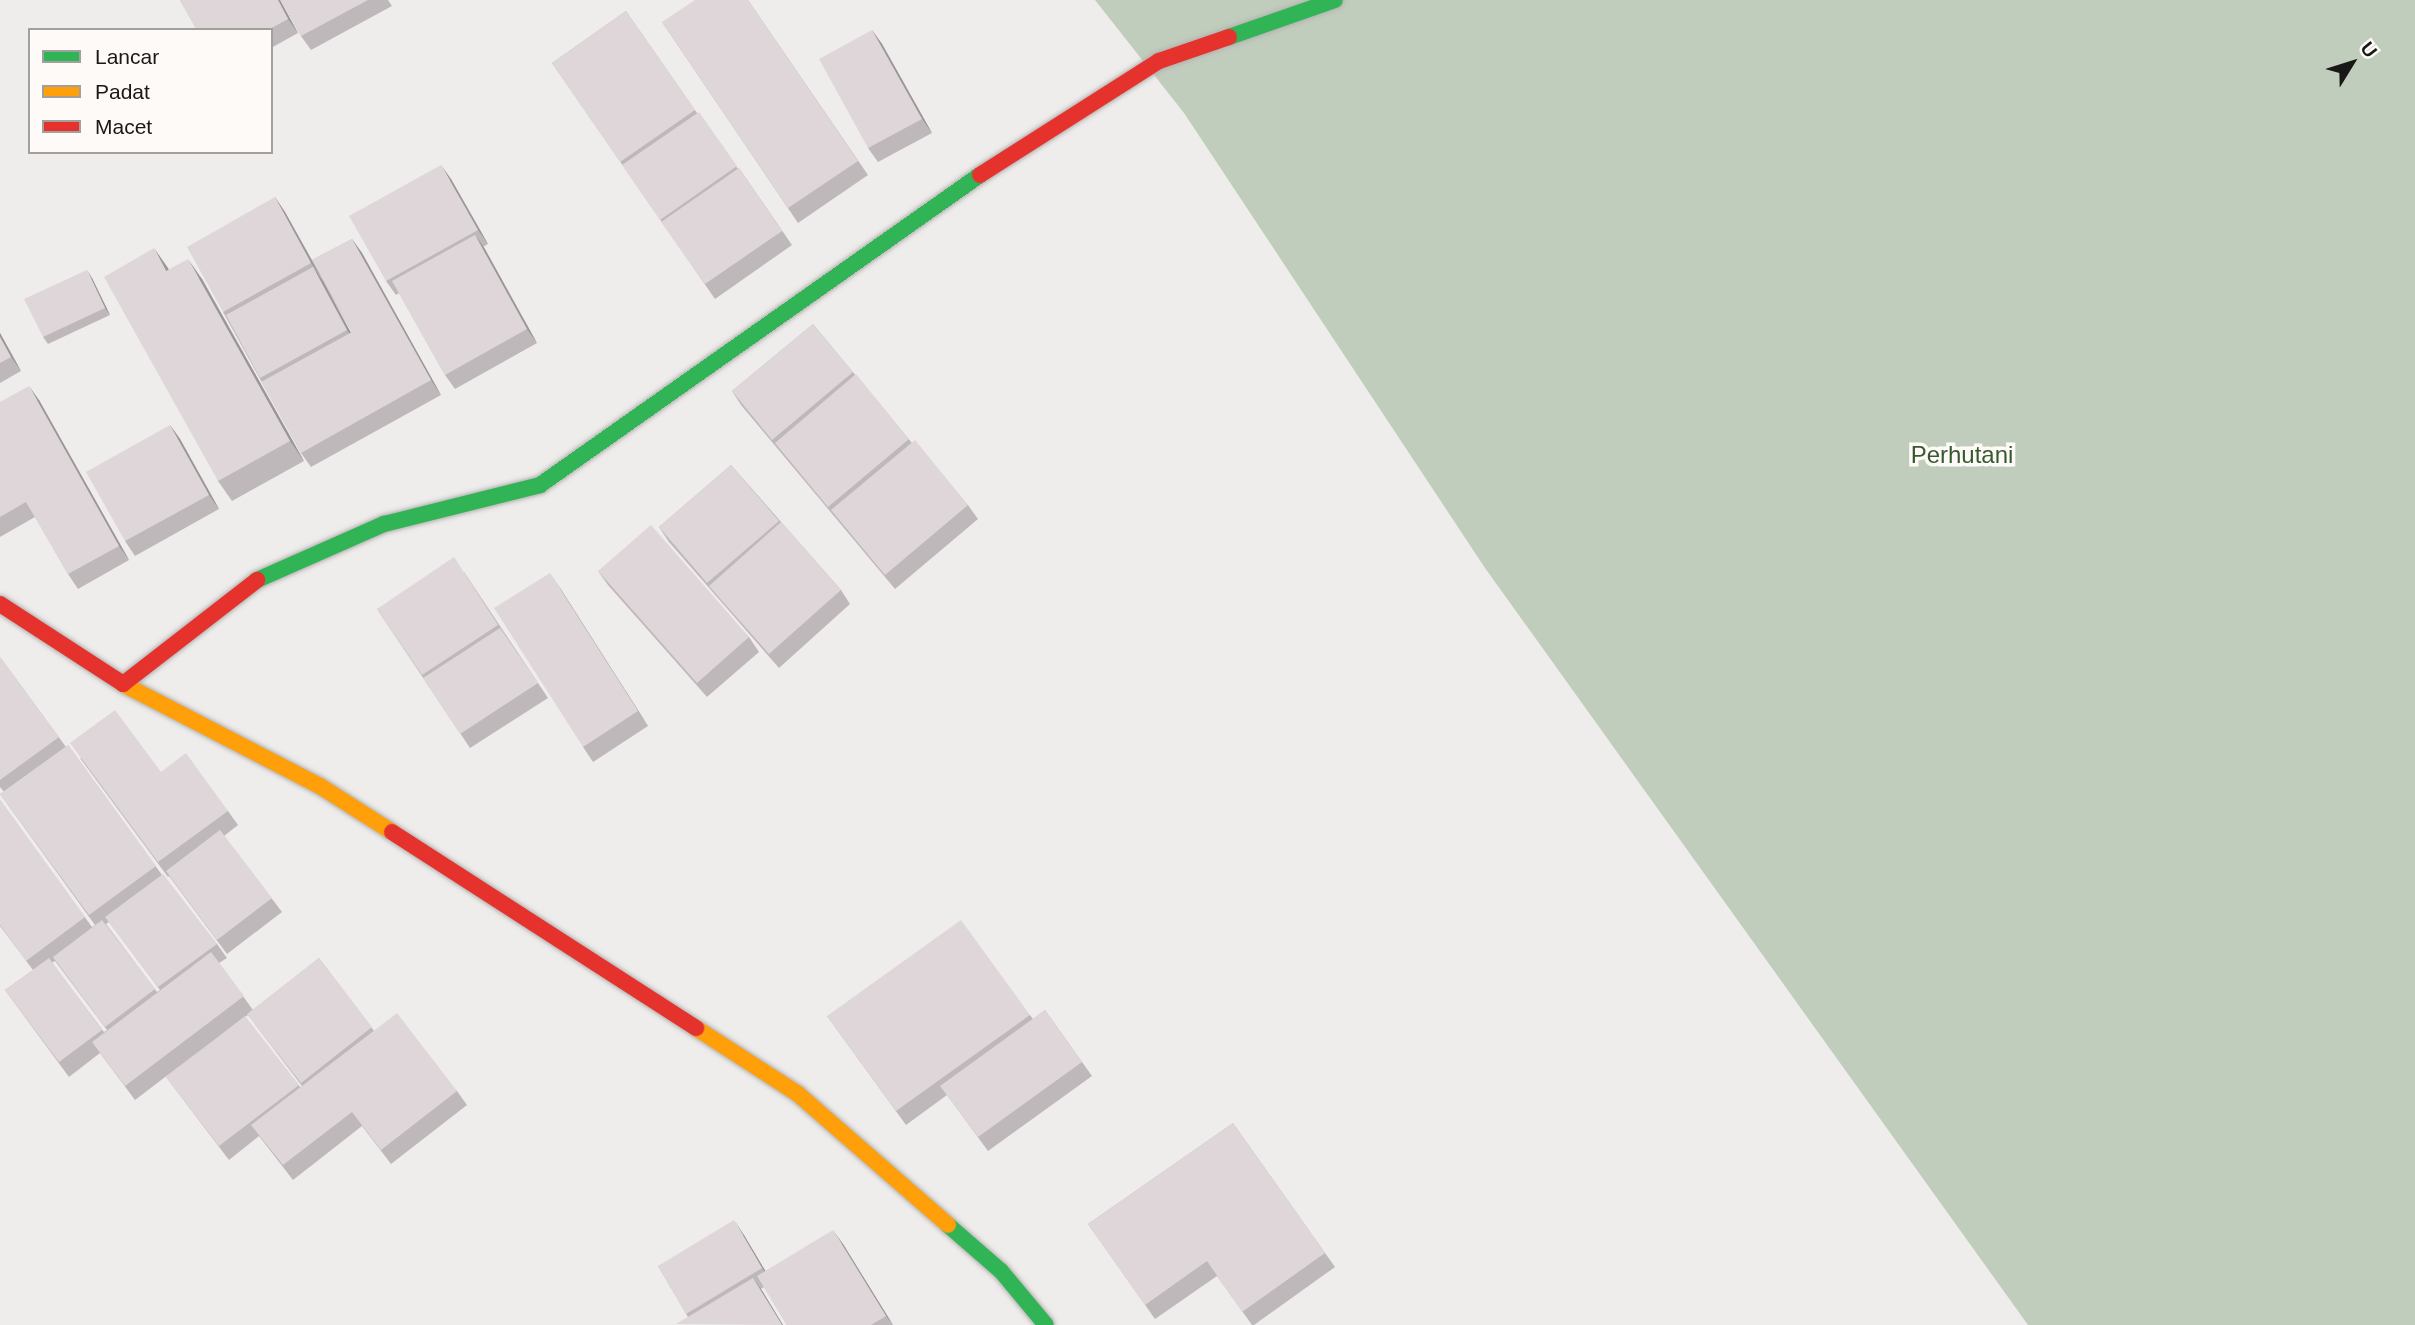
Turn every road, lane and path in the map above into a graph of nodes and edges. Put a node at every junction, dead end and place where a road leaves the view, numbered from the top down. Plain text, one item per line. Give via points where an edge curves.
1 (1335, 0) edge
2 (0, 604) edge
3 (124, 684) junction
4 (1046, 1325) edge

1 - 3 street via 1159,61 1045,129 540,485 384,524 261,577
2 - 3 street
3 - 4 street via 320,786 798,1094 1001,1271

